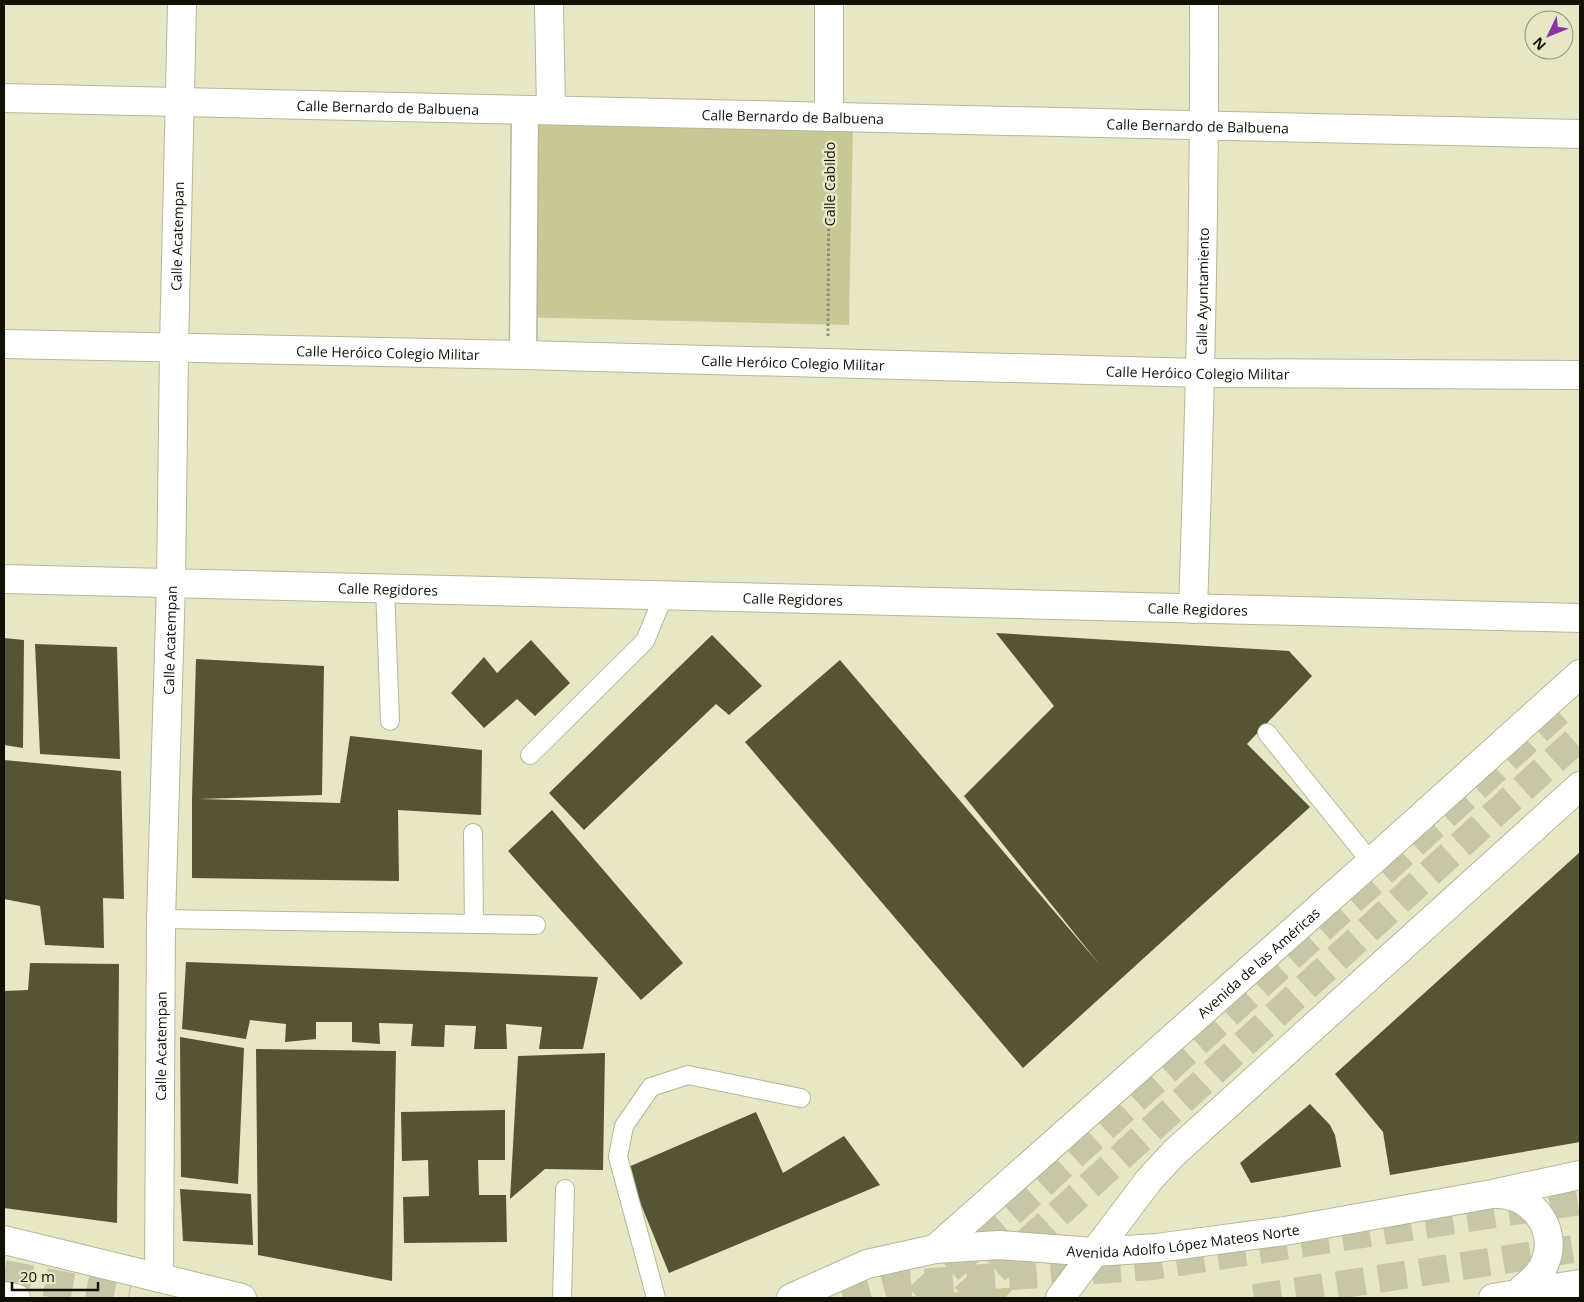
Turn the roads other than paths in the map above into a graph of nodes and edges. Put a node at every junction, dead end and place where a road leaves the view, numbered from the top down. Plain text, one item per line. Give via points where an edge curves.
1 (182, 4) edge
2 (549, 4) edge
3 (829, 4) edge
4 (1204, 4) edge
5 (4, 98) edge
6 (180, 102) junction
7 (538, 110) junction
8 (830, 117) junction
9 (1205, 125) junction
10 (1580, 134) edge
11 (4, 344) edge
12 (174, 348) junction
13 (523, 355) junction
14 (1201, 373) junction
15 (1580, 375) edge
16 (4, 579) edge
17 (171, 583) junction
18 (385, 588) junction
19 (664, 595) junction
20 (1193, 609) junction
21 (1580, 618) edge
22 (1580, 674) edge
23 (390, 721) dead end
24 (1267, 733) dead end
25 (530, 755) dead end
26 (1580, 786) edge
27 (473, 833) dead end
28 (1371, 862) junction
29 (161, 919) junction
30 (474, 924) junction
31 (536, 925) dead end
32 (801, 1098) dead end
33 (1580, 1175) edge
34 (565, 1189) dead end
35 (1492, 1194) junction
36 (4, 1240) edge
37 (935, 1249) junction
38 (1095, 1252) junction
39 (159, 1278) junction
40 (1580, 1284) edge
41 (4, 1296) edge
42 (1506, 1296) edge
43 (16, 1298) edge
44 (242, 1298) edge
45 (562, 1298) edge
46 (656, 1298) edge
47 (790, 1298) edge
48 (1060, 1298) edge

1 - 6 street, Calle Acatempan
2 - 7 street
3 - 8 street
4 - 9 street, Calle Ayuntamiento
5 - 6 street, Calle Bernardo de Balbuena
6 - 7 street, Calle Bernardo de Balbuena
6 - 12 street, Calle Acatempan
7 - 8 street, Calle Bernardo de Balbuena
7 - 13 street
8 - 9 street, Calle Bernardo de Balbuena
9 - 10 street, Calle Bernardo de Balbuena
9 - 14 street, Calle Ayuntamiento
11 - 12 street, Calle Heróico Colegio Militar
12 - 13 street, Calle Heróico Colegio Militar
12 - 17 street, Calle Acatempan
13 - 14 street, Calle Heróico Colegio Militar
14 - 15 street, Calle Heróico Colegio Militar
14 - 20 street, Calle Ayuntamiento
16 - 17 street, Calle Regidores
17 - 18 street, Calle Regidores
17 - 29 street, Calle Acatempan
18 - 19 street, Calle Regidores
18 - 23 lane
19 - 20 street, Calle Regidores
19 - 25 lane via 646,641
20 - 21 street, Calle Regidores
22 - 28 street, Avenida de las Américas
24 - 28 lane
26 - 38 street via 1174,1152
27 - 30 lane
28 - 37 street, Avenida de las Américas
29 - 30 lane
29 - 39 street, Calle Acatempan
30 - 31 lane
32 - 46 lane via 688,1074 650,1087 624,1126 618,1157
33 - 35 street, Avenida Adolfo López Mateos Norte
34 - 45 lane
35 - 38 street, Avenida Adolfo López Mateos Norte via 1285,1231 1157,1248
35 - 42 street via 1511,1196 1529,1204 1546,1225 1549,1238 1545,1264 1538,1276
36 - 39 street
37 - 38 street, Avenida Adolfo López Mateos Norte via 999,1245
37 - 47 street, Avenida Adolfo López Mateos Norte via 867,1264
38 - 48 street
39 - 44 street
40 - 42 street
41 - 43 street

